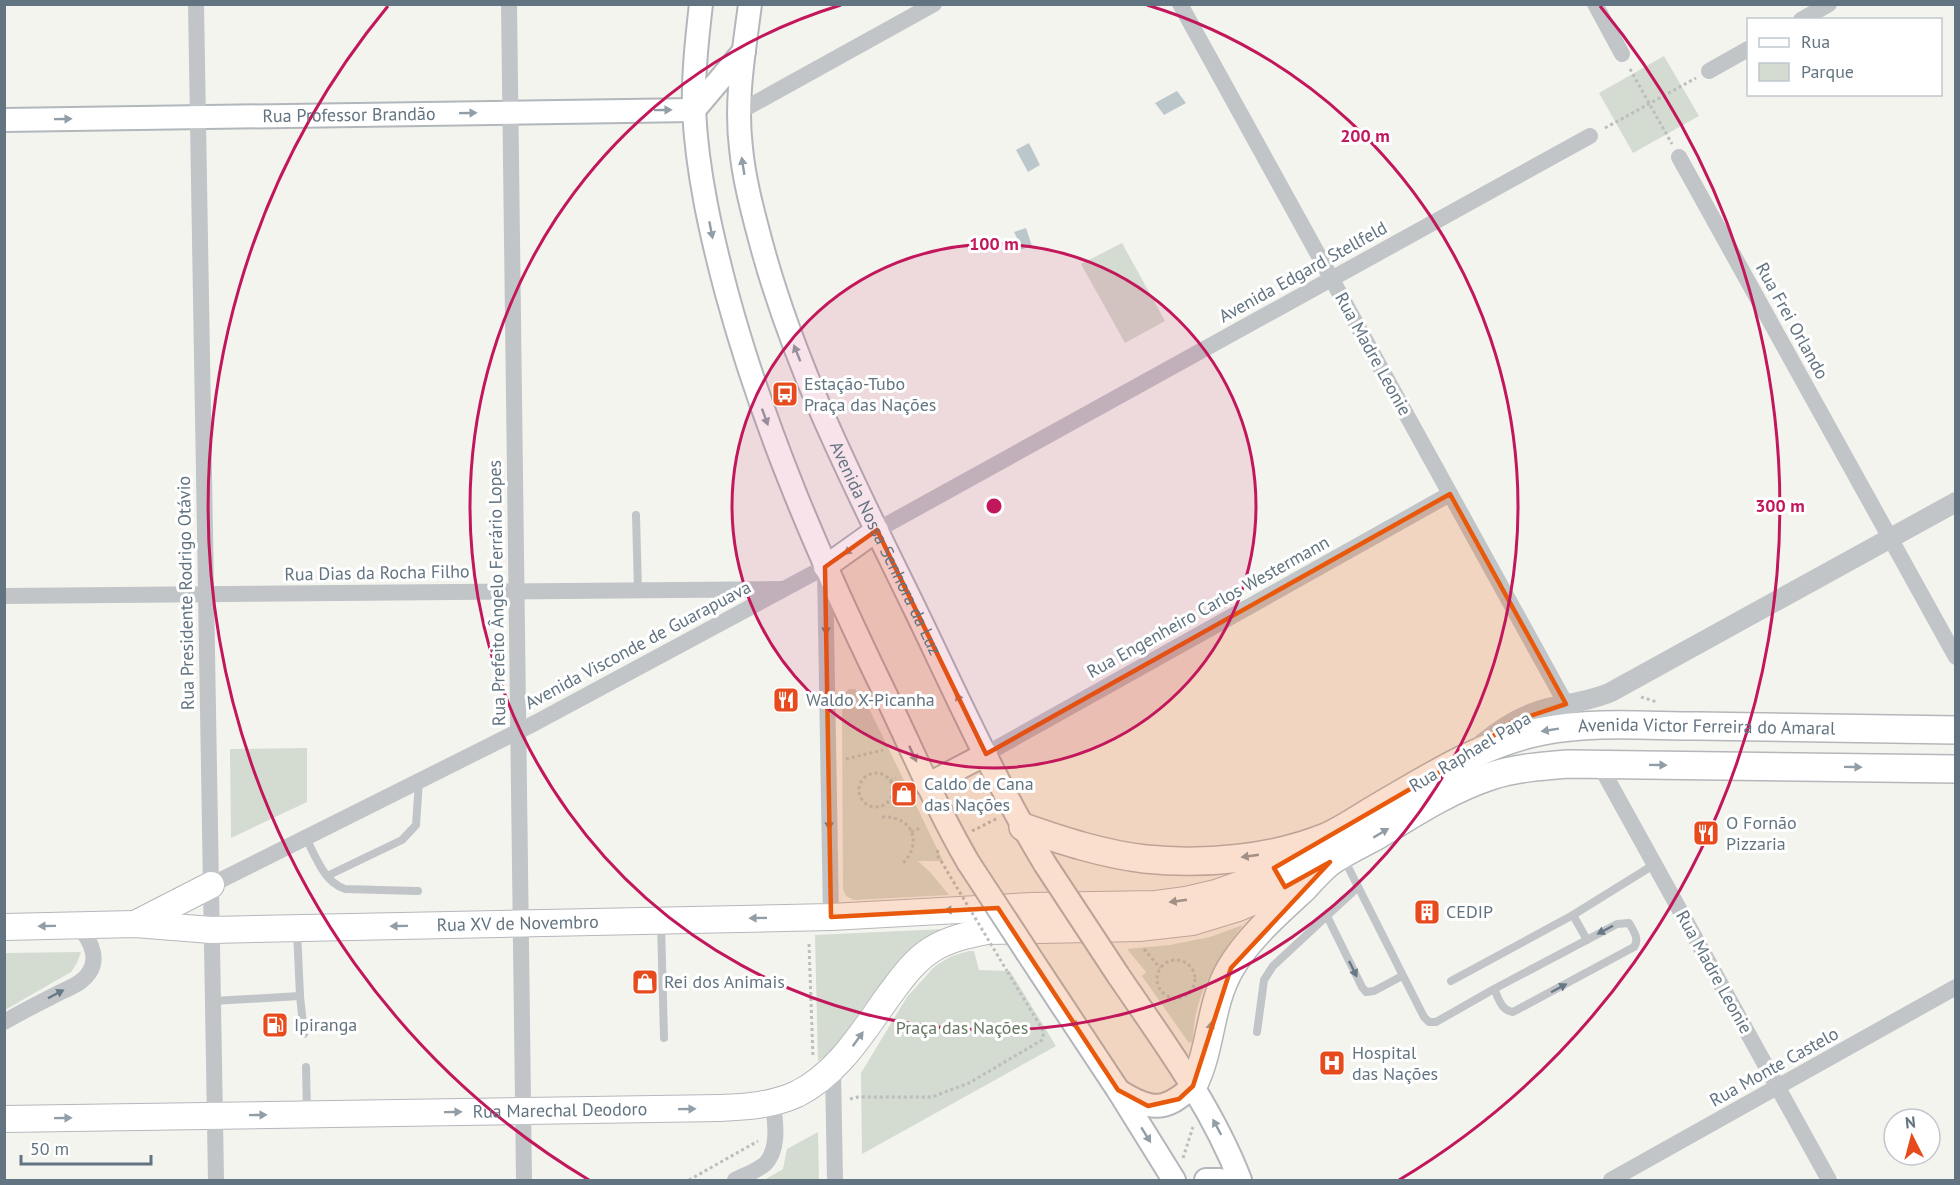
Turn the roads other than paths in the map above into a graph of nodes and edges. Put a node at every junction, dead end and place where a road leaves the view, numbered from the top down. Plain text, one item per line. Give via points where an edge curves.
1 (196, 4) edge
2 (509, 4) edge
3 (701, 4) edge
4 (750, 4) edge
5 (934, 4) edge
6 (1180, 4) edge
7 (1595, 4) edge
8 (1828, 4) edge
9 (1804, 18) edge
10 (1747, 50) edge
11 (744, 51) junction
12 (1622, 54) road end
13 (1709, 71) road end
14 (694, 110) junction
15 (511, 112) junction
16 (739, 112) junction
17 (198, 117) junction
18 (4, 120) edge
19 (1590, 136) road end
20 (1679, 157) road end
21 (1331, 279) junction
22 (1450, 494) junction
23 (1956, 502) edge
24 (636, 515) dead end
25 (877, 530) junction
26 (1890, 538) junction
27 (825, 567) junction
28 (786, 589) junction
29 (639, 591) junction
30 (517, 592) junction
31 (206, 595) junction
32 (4, 596) edge
33 (1956, 657) edge
34 (1611, 692) junction
35 (1566, 704) junction
36 (1629, 726) junction
37 (1956, 730) edge
38 (519, 732) junction
39 (986, 754) junction
40 (1462, 759) junction
41 (1599, 764) junction
42 (1956, 769) edge
43 (1490, 776) joint
44 (419, 781) junction
45 (927, 785) junction
46 (1023, 828) junction
47 (306, 838) junction
48 (1333, 851) junction
49 (1655, 864) junction
50 (327, 876) junction
51 (211, 885) junction
52 (1358, 887) junction
53 (418, 891) dead end
54 (1032, 906) joint
55 (1573, 915) junction
56 (1327, 916) junction
57 (831, 917) junction
58 (661, 920) junction
59 (521, 923) junction
60 (135, 924) junction
61 (77, 925) junction
62 (4, 927) edge
63 (297, 928) junction
64 (211, 930) junction
65 (1048, 930) joint
66 (1587, 940) junction
67 (1402, 976) junction
68 (1451, 981) dead end
69 (1956, 987) edge
70 (1494, 989) junction
71 (300, 996) junction
72 (213, 1001) junction
73 (4, 1022) edge
74 (1257, 1032) dead end
75 (304, 1034) dead end
76 (663, 1038) dead end
77 (823, 1063) junction
78 (306, 1067) dead end
79 (1193, 1086) junction
80 (1778, 1087) junction
81 (1118, 1090) junction
82 (773, 1103) junction
83 (524, 1111) junction
84 (307, 1114) junction
85 (215, 1116) junction
86 (4, 1119) edge
87 (1178, 1172) edge
88 (216, 1180) edge
89 (524, 1180) edge
90 (735, 1180) edge
91 (835, 1180) edge
92 (1206, 1180) edge
93 (1220, 1180) edge
94 (1240, 1180) edge
95 (1611, 1180) edge
96 (1829, 1180) edge

1 - 17 street, Rua Presidente Rodrigo Otávio
2 - 15 street, Rua Prefeito Ângelo Ferrário Lopes
3 - 14 main road
4 - 11 main road, Avenida Nossa Senhora da Luz
5 - 16 street
6 - 21 street, Rua Madre Leonie
7 - 12 street
8 - 9 street
10 - 13 street
11 - 14 main road
11 - 16 main road, Avenida Nossa Senhora da Luz
15 -> 14 main road, Rua Professor Brandão
14 -> 27 main road via 710,224 735,325 767,423
17 -> 15 main road, Rua Professor Brandão
15 - 30 street, Rua Prefeito Ângelo Ferrário Lopes
25 -> 16 main road, Avenida Nossa Senhora da Luz via 797,353 777,298 745,177
18 -> 17 main road, Rua Professor Brandão
17 - 31 street, Rua Presidente Rodrigo Otávio
19 - 21 street, Avenida Edgard Stellfeld
20 - 26 street, Rua Frei Orlando
21 - 22 street, Rua Madre Leonie
21 - 25 street, Avenida Edgard Stellfeld
22 - 35 street, Rua Madre Leonie
22 - 39 street, Rua Engenheiro Carlos Westermann
23 - 26 street, Rua Raphael Papa
24 - 29 lane
25 -> 27 main road
39 -> 25 main road, Avenida Nossa Senhora da Luz
26 - 33 street, Rua Frei Orlando
26 - 34 street, Rua Raphael Papa
27 - 28 street, Avenida Visconde de Guarapuava
27 -> 45 main road
27 -> 57 street
28 - 29 street, Rua Dias da Rocha Filho
28 - 38 street, Avenida Visconde de Guarapuava
29 - 30 street, Rua Dias da Rocha Filho
30 - 31 street, Rua Dias da Rocha Filho
30 - 38 street, Rua Prefeito Ângelo Ferrário Lopes
31 - 32 street, Rua Dias da Rocha Filho
31 - 51 street, Rua Presidente Rodrigo Otávio
34 - 35 street, Rua Raphael Papa
34 - 36 street via 1612,714 1618,724
35 - 40 street, Rua Raphael Papa via 1512,722
36 - 37 highway, Avenida Victor Ferreira do Amaral
36 -> 40 highway, Avenida Victor Ferreira do Amaral via 1543,731
38 - 44 street, Avenida Visconde de Guarapuava
38 - 59 street, Rua Prefeito Ângelo Ferrário Lopes
39 - 45 main road
39 - 46 main road, Avenida Nossa Senhora da Luz
40 - 48 highway, Rua Raphael Papa
41 -> 42 highway, Avenida Victor Ferreira do Amaral
41 - 43 highway, Avenida Victor Ferreira do Amaral via 1544,765
41 - 49 street, Rua Madre Leonie
48 -> 43 highway, Rua Raphael Papa
44 - 47 street, Avenida Visconde de Guarapuava
44 - 50 lane via 416,825 402,840
45 -> 81 main road, bridge via 968,862
48 -> 46 highway via 1222,860 1144,859 1065,842
46 - 79 main road, Avenida Nossa Senhora da Luz, bridge
47 - 50 lane
47 - 51 street, Avenida Visconde de Guarapuava
48 - 52 lane
48 -> 54 main road, Rua Raphael Papa via 1186,900
48 - 65 main road, Rua Raphael Papa via 1262,898 1203,919 1157,927
79 -> 48 highway via 1201,1070 1221,987 1231,968
49 - 55 lane
49 - 80 street, Rua Madre Leonie
50 - 53 lane via 345,889
51 - 60 main road
51 - 64 street, Rua Presidente Rodrigo Otávio
52 - 56 lane
52 - 67 lane
54 -> 57 main road, Rua XV de Novembro
55 - 66 lane
55 - 68 lane
56 -> 67 lane via 1366,992
56 - 74 lane via 1273,966 1264,980
57 -> 58 main road, Rua XV de Novembro
58 - 59 main road, Rua XV de Novembro
58 - 76 lane
59 -> 63 main road, Rua XV de Novembro
59 - 83 street, Rua Prefeito Ângelo Ferrário Lopes
60 - 61 main road, Rua XV de Novembro
60 - 64 main road, Rua XV de Novembro
61 -> 62 main road, Rua XV de Novembro
73 -> 61 street via 81,981 91,969 93,948
63 - 64 main road, Rua XV de Novembro
63 - 71 lane
64 - 72 street, Rua Presidente Rodrigo Otávio
77 -> 65 main road, Rua Marechal Deodoro via 846,1054 905,974 931,950 950,940 987,931
66 - 70 lane
70 -> 66 lane via 1503,1008 1513,1012 1637,944 1629,923 1623,922
67 - 70 lane via 1429,1022 1436,1022
69 - 80 street, Rua Monte Castelo
71 - 72 lane
71 - 75 lane
72 - 85 street, Rua Presidente Rodrigo Otávio
77 - 82 main road, Rua Marechal Deodoro via 816,1082
77 - 91 street
78 - 84 lane
79 - 81 main road via 1164,1106 1142,1104
94 -> 79 main road, Avenida Nossa Senhora da Luz via 1222,1137
80 - 95 street, Rua Monte Castelo via 1634,1172
80 - 96 street, Rua Madre Leonie
81 -> 87 main road
83 -> 82 main road, Rua Marechal Deodoro via 720,1108
82 - 90 street via 775,1135 769,1158 764,1165
84 -> 83 main road, Rua Marechal Deodoro
83 - 89 street, Rua Prefeito Ângelo Ferrário Lopes
85 -> 84 main road, Rua Marechal Deodoro
86 -> 85 main road, Rua Marechal Deodoro
85 - 88 street, Rua Presidente Rodrigo Otávio
92 - 93 main road

